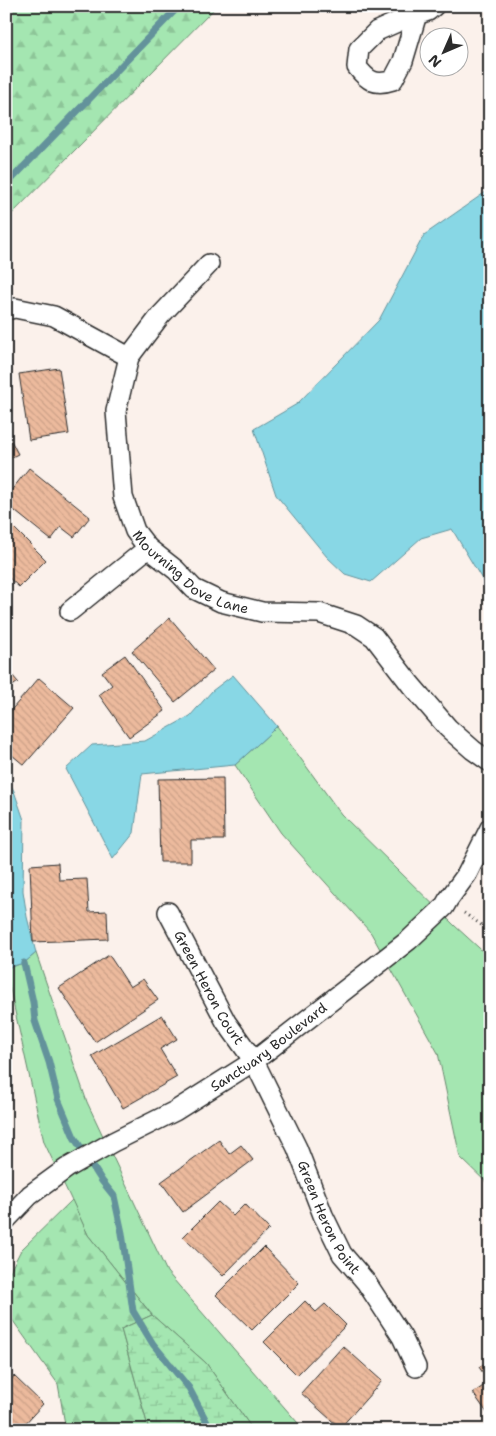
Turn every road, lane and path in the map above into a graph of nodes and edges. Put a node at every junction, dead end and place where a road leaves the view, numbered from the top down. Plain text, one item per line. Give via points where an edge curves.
1 (209, 264) dead end
2 (6, 310) edge
3 (129, 357) junction
4 (148, 548) junction
5 (70, 611) dead end
6 (490, 762) edge
7 (490, 828) edge
8 (446, 903) junction
9 (168, 912) dead end
10 (490, 931) edge
11 (254, 1061) junction
12 (6, 1220) edge
13 (416, 1367) dead end

1 - 3 street, Mourning Dove Lane via 160,316
2 - 3 street via 15,308 54,316
3 - 4 street, Mourning Dove Lane via 116,411 124,497 135,531
4 - 5 street
4 - 6 street, Mourning Dove Lane via 194,588 221,602 262,612 319,613 356,625 374,637 448,728
7 - 8 street, Sanctuary Boulevard via 467,874
8 - 10 path
8 - 11 street, Sanctuary Boulevard via 409,940
9 - 11 street, Green Heron Court via 226,1022
11 - 12 street, Sanctuary Boulevard via 175,1111 67,1168 30,1195
11 - 13 street, Green Heron Point via 297,1148 342,1254 366,1282 402,1336

